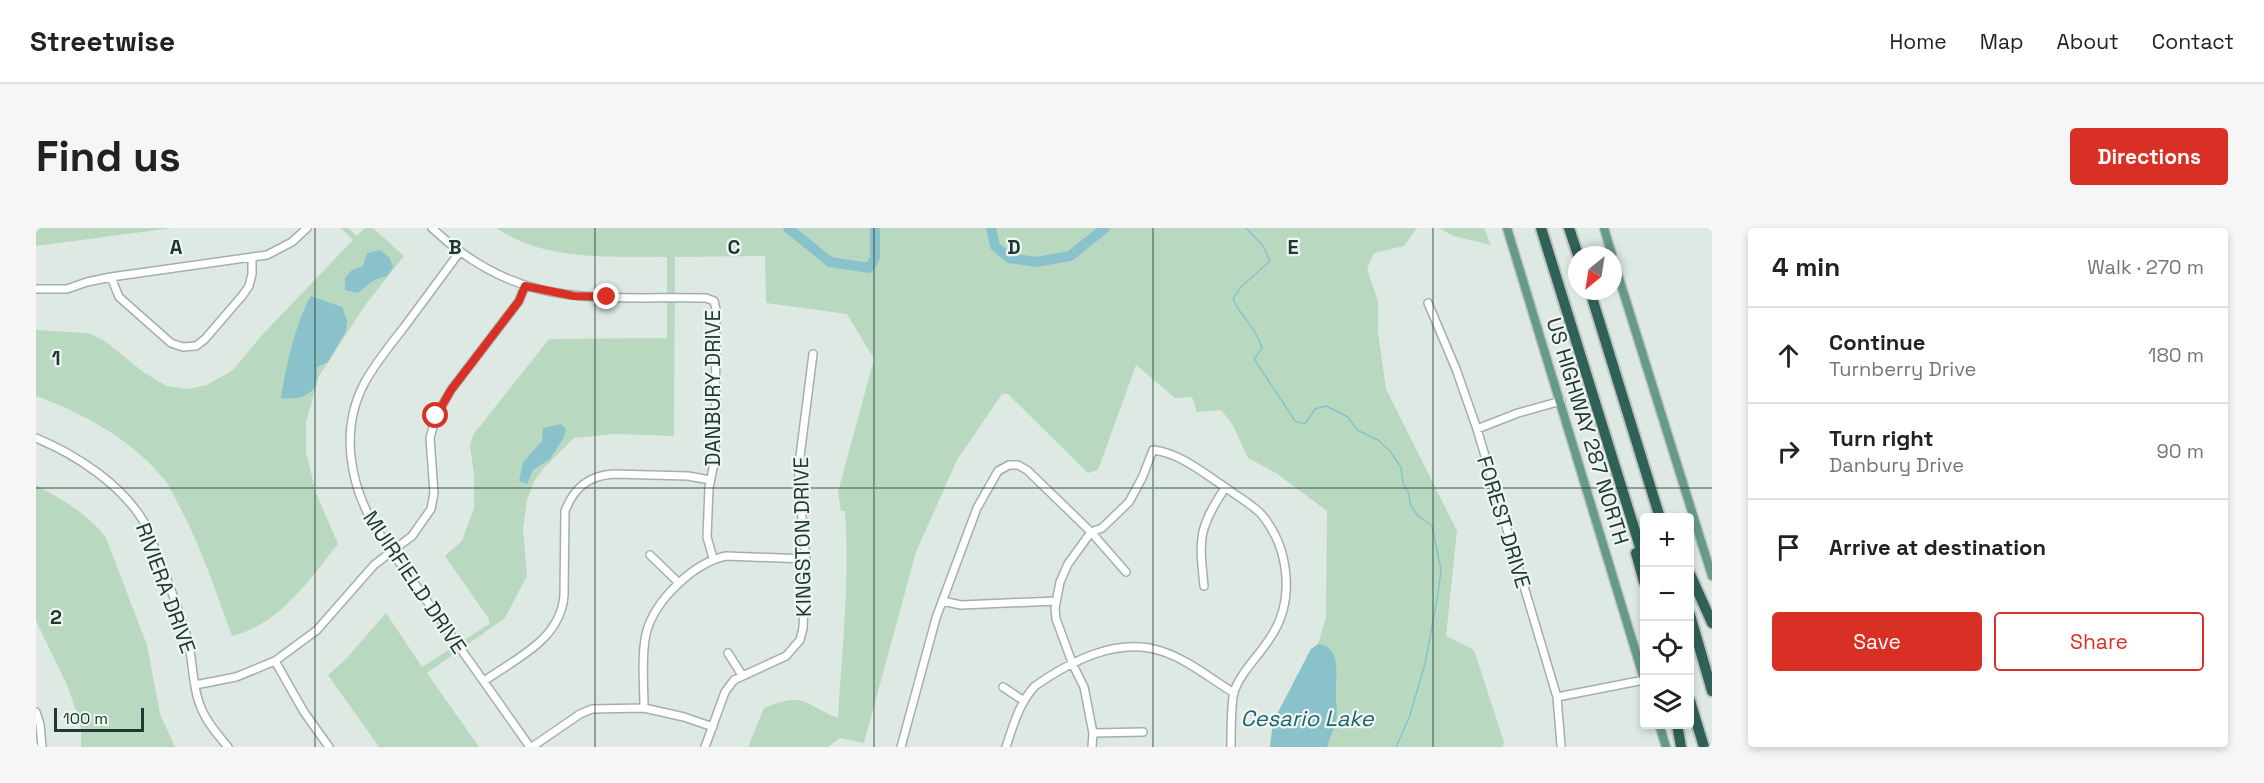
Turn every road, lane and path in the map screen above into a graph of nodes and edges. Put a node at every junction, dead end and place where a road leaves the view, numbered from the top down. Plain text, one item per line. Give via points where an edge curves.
1 (307, 228) edge
2 (432, 228) edge
3 (1507, 228) edge
4 (1540, 228) edge
5 (1569, 228) edge
6 (1604, 228) edge
7 (1575, 246) edge
8 (1609, 246) edge
9 (459, 253) junction
10 (252, 257) junction
11 (111, 277) junction
12 (525, 286) junction
13 (36, 289) edge
14 (1622, 289) edge
15 (1593, 300) edge
16 (1428, 303) dead end
17 (813, 354) dead end
18 (1561, 400) junction
19 (1477, 429) junction
20 (36, 438) edge
21 (710, 480) junction
22 (1225, 488) junction
23 (1659, 513) edge
24 (1633, 523) junction
25 (1091, 532) junction
26 (1640, 547) edge
27 (392, 551) junction
28 (650, 555) dead end
29 (713, 558) junction
30 (806, 559) junction
31 (1640, 569) edge
32 (1126, 572) dead end
33 (1712, 576) edge
34 (679, 583) junction
35 (1694, 584) edge
36 (1204, 586) dead end
37 (942, 601) junction
38 (1056, 601) junction
39 (1691, 621) edge
40 (1712, 622) edge
41 (728, 653) dead end
42 (275, 661) junction
43 (1073, 665) junction
44 (742, 675) junction
45 (1643, 675) edge
46 (484, 681) junction
47 (1640, 681) edge
48 (195, 685) junction
49 (1003, 687) dead end
50 (1712, 691) edge
51 (1234, 693) junction
52 (1557, 697) junction
53 (1024, 701) junction
54 (644, 708) junction
55 (36, 712) edge
56 (1694, 716) edge
57 (713, 727) junction
58 (1661, 729) edge
59 (1678, 729) edge
60 (1143, 732) dead end
61 (1093, 733) junction
62 (1561, 746) dead end
63 (42, 747) edge
64 (228, 747) edge
65 (329, 747) edge
66 (531, 747) edge
67 (705, 747) edge
68 (901, 747) edge
69 (1006, 747) edge
70 (1092, 747) edge
71 (1231, 747) edge
72 (1666, 747) edge
73 (1681, 747) edge
74 (1704, 747) edge

1 - 10 street via 279,250
2 - 9 street, DANBURY DRIVE
3 - 18 main road, US HIGHWAY 287 NORTH
4 - 24 highway
5 - 7 highway
6 - 8 main road
9 - 12 street, DANBURY DRIVE
9 - 27 street, MUIRFIELD DRIVE via 371,372 354,412 349,446 356,485 364,509
10 - 11 street
10 - 11 street via 249,286 196,346 171,343 119,297
11 - 13 street via 67,289
12 - 21 street, DANBURY DRIVE via 574,296 714,301 715,458
12 - 27 street via 519,301 451,390 436,416 430,438 434,493 431,509 412,536
14 - 33 main road
15 - 23 highway
16 - 19 street, FOREST DRIVE
17 - 30 street, KINGSTON DRIVE via 799,464
18 - 19 street
18 - 45 main road, US HIGHWAY 287 NORTH
19 - 52 street, FOREST DRIVE
20 - 48 street, RIVIERA DRIVE via 108,480 136,508 182,619
21 - 29 street, DANBURY DRIVE via 707,537
21 - 46 street via 613,474 581,485 565,511 564,606 559,621 542,640
22 - 25 street via 1165,451 1153,450 1129,502 1102,528
22 - 36 street via 1209,513 1201,536
22 - 51 street via 1261,514 1274,533 1287,582 1278,626
24 - 26 highway
24 - 31 highway via 1632,542
25 - 32 street
25 - 37 street via 1027,470 1018,465 1004,466 977,508
25 - 38 street via 1068,564
27 - 42 street via 363,576 317,630
27 - 46 street, MUIRFIELD DRIVE
28 - 34 street
29 - 30 street via 739,555
29 - 34 street
30 - 44 street, KINGSTON DRIVE via 805,615 800,640 786,656
34 - 54 street via 653,615 645,636
35 - 40 highway
37 - 38 street via 961,605
37 - 68 street
38 - 43 street via 1056,619
39 - 50 highway
41 - 44 street
42 - 48 street via 236,677
42 - 65 street
43 - 51 street via 1110,649 1152,649 1165,652
43 - 53 street via 1035,686
43 - 61 street via 1084,687
44 - 57 street, KINGSTON DRIVE via 725,692
46 - 66 street, MUIRFIELD DRIVE
47 - 52 street
48 - 64 street, RIVIERA DRIVE via 201,709
49 - 53 street
51 - 71 street
52 - 62 street, FOREST DRIVE
53 - 69 street
54 - 57 street
54 - 66 street via 592,709
55 - 63 street
56 - 74 highway
57 - 67 street, KINGSTON DRIVE
58 - 72 main road
59 - 73 highway
60 - 61 street
61 - 70 street

